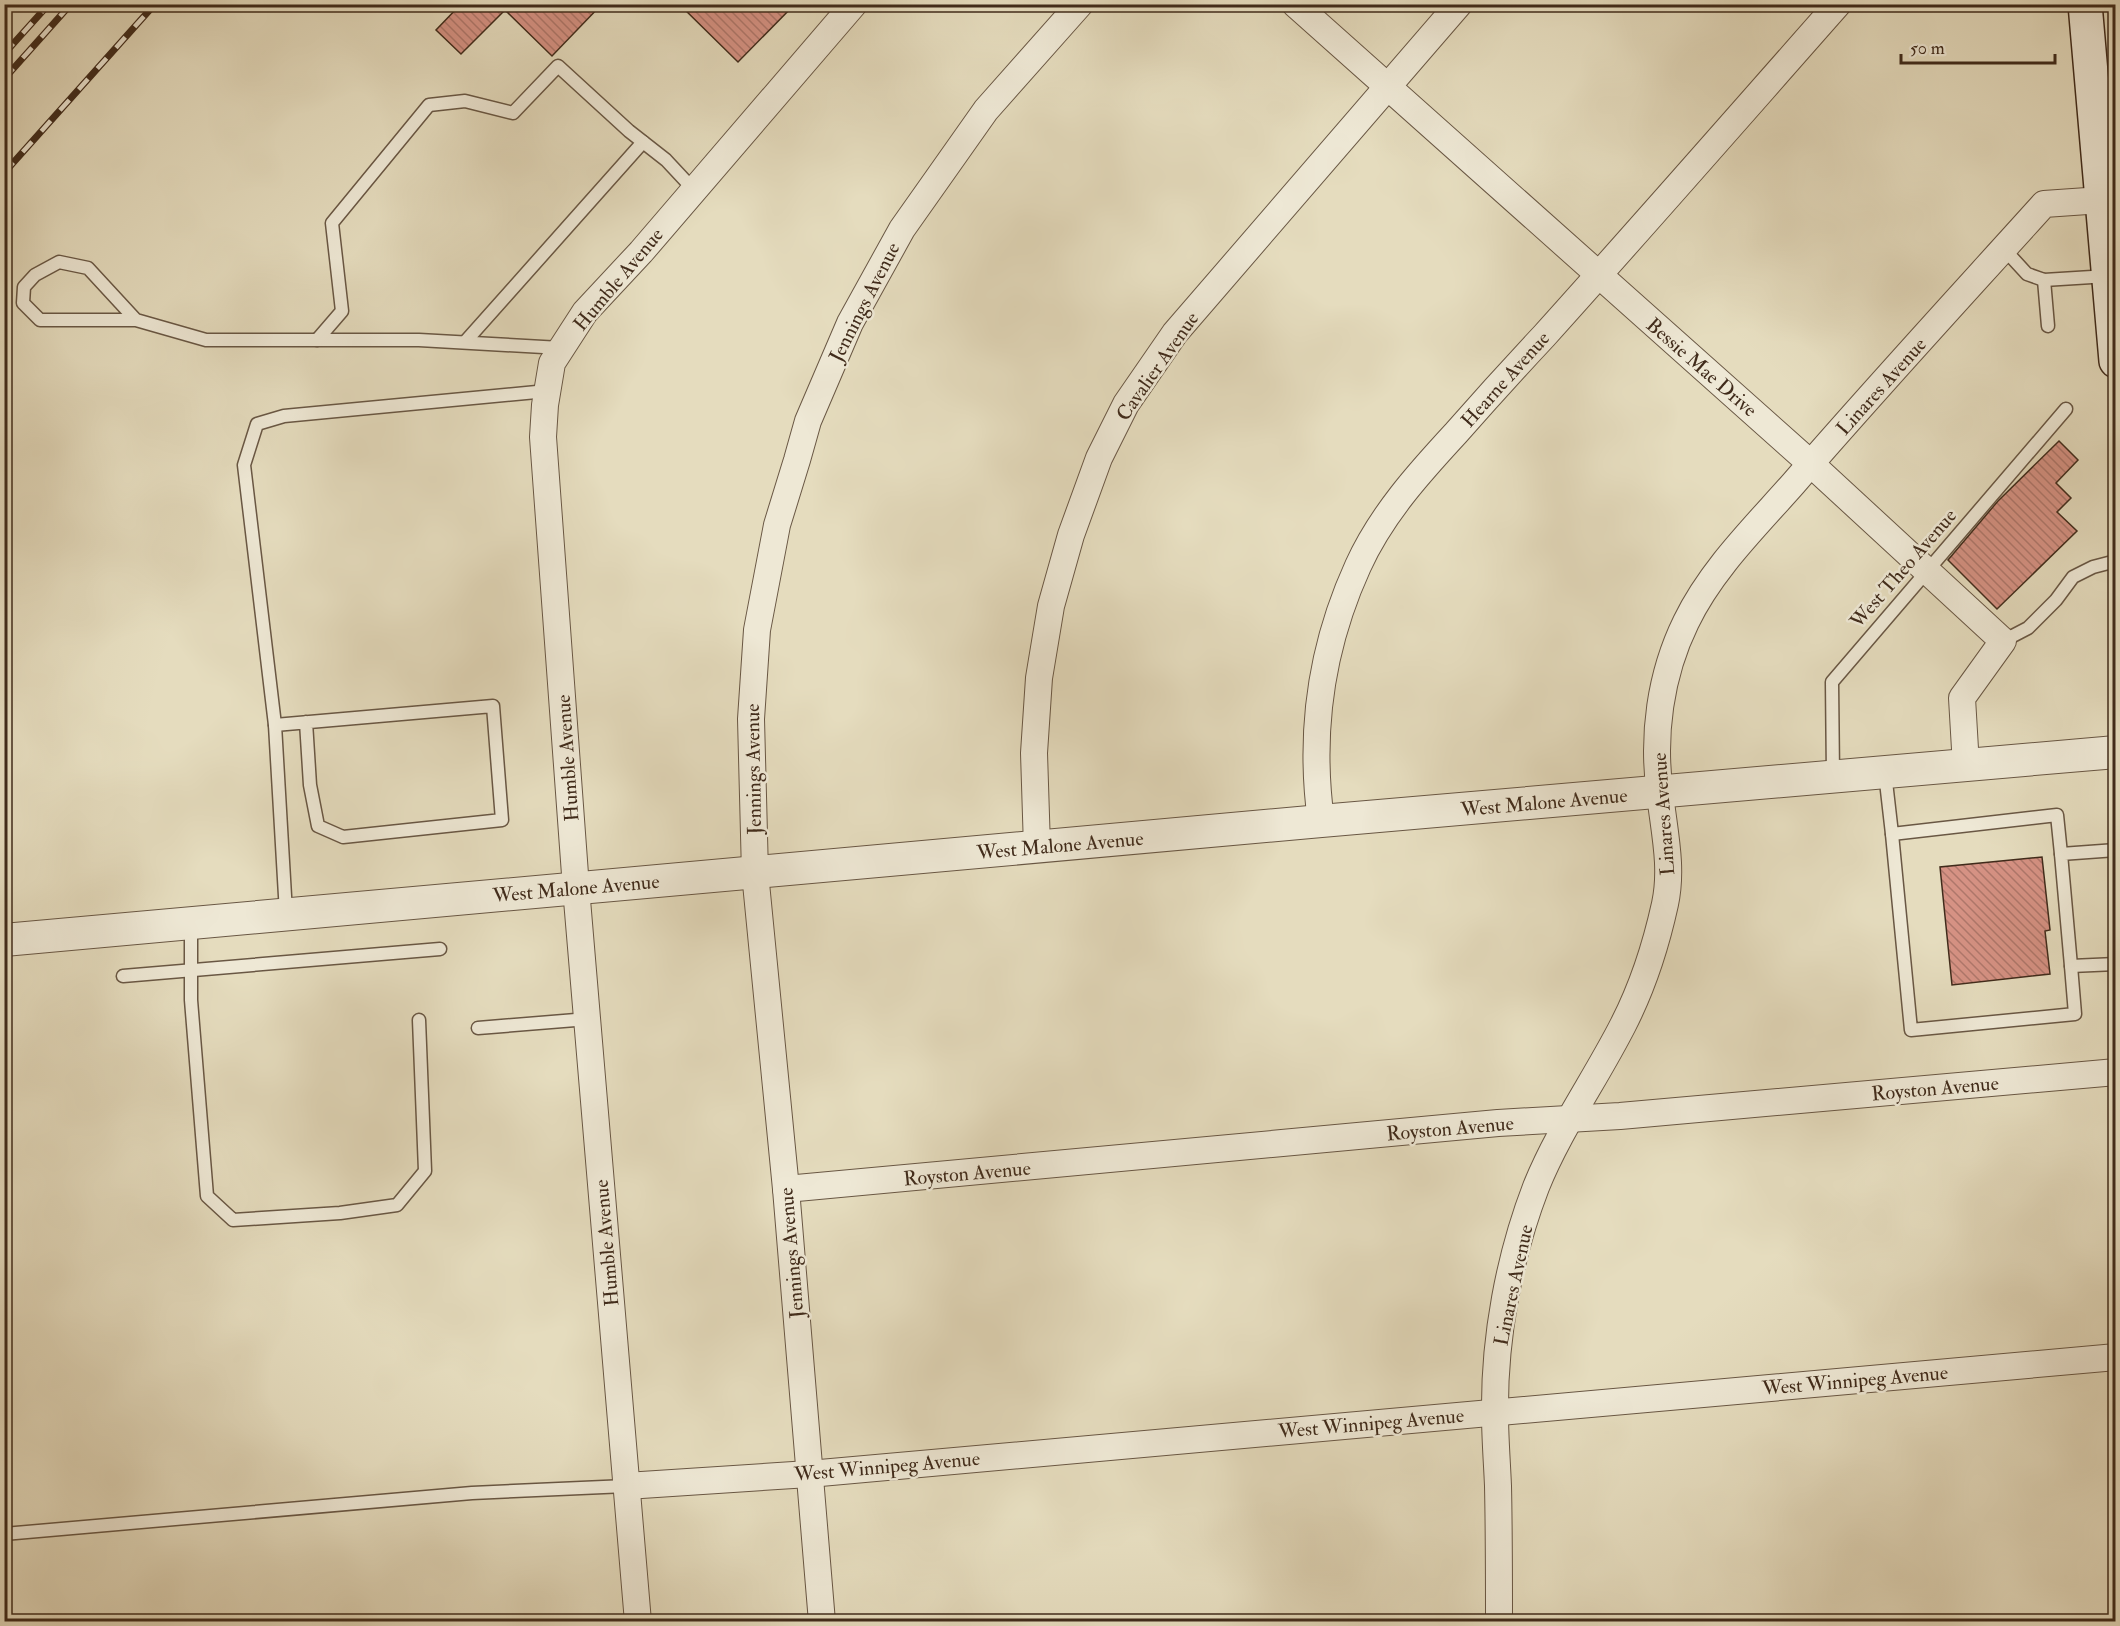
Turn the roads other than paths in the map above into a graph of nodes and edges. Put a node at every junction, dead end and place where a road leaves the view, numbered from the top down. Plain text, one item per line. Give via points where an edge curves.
1 (854, 4) edge
2 (1080, 4) edge
3 (1295, 4) edge
4 (1460, 4) edge
5 (1838, 4) edge
6 (2085, 4) edge
7 (1387, 86) junction
8 (643, 142) junction
9 (2106, 188) edge
10 (694, 190) junction
11 (2004, 249) junction
12 (2110, 257) edge
13 (1598, 276) junction
14 (2044, 280) junction
15 (136, 320) junction
16 (2048, 326) dead end
17 (317, 340) junction
18 (465, 342) junction
19 (562, 348) junction
20 (2115, 361) edge
21 (548, 392) junction
22 (2066, 408) dead end
23 (1810, 464) junction
24 (2115, 561) edge
25 (1926, 571) junction
26 (2003, 641) junction
27 (306, 722) junction
28 (275, 725) junction
29 (2115, 752) edge
30 (1966, 766) junction
31 (1885, 772) junction
32 (1833, 776) junction
33 (1659, 792) junction
34 (1321, 821) junction
35 (1892, 834) junction
36 (1037, 847) junction
37 (2115, 850) edge
38 (2061, 854) junction
39 (755, 873) junction
40 (576, 888) junction
41 (286, 915) junction
42 (191, 923) junction
43 (4, 940) edge
44 (440, 949) dead end
45 (2115, 964) edge
46 (2071, 966) junction
47 (191, 970) junction
48 (123, 976) dead end
49 (588, 1019) junction
50 (419, 1020) dead end
51 (478, 1028) dead end
52 (2115, 1072) edge
53 (1571, 1118) junction
54 (786, 1189) junction
55 (2115, 1357) edge
56 (1495, 1412) junction
57 (810, 1474) junction
58 (626, 1486) junction
59 (4, 1534) edge
60 (638, 1622) edge
61 (822, 1622) edge
62 (1499, 1622) edge

1 - 10 street, Humble Avenue
2 - 39 street, Jennings Avenue via 986,110 902,229 850,322 808,422 777,525 757,630 751,719
3 - 7 street, Bessie Mae Drive
4 - 7 street, Cavalier Avenue
5 - 13 street, Hearne Avenue
6 - 9 main road
7 - 13 street, Bessie Mae Drive
7 - 36 street, Cavalier Avenue via 1175,333 1126,404 1100,458 1068,545 1051,606 1040,668 1034,753
8 - 10 lane
8 - 17 lane via 558,66 513,113 465,100 429,105 332,223 342,311
8 - 18 lane
9 - 11 street, Linares Avenue via 2044,204
9 - 12 main road
10 - 19 street, Humble Avenue via 585,312
11 - 14 lane via 2027,274
11 - 23 street, Linares Avenue
12 - 14 lane
12 - 20 main road
13 - 23 street, Bessie Mae Drive
13 - 34 street, Hearne Avenue via 1407,489 1386,516 1359,564 1345,598 1320,687 1316,745
14 - 16 lane
15 - 15 lane via 88,268 59,262 35,275 24,287 23,303 40,320
15 - 17 lane via 206,340
17 - 18 lane
18 - 19 lane
19 - 21 street, Humble Avenue via 552,363
21 - 28 lane via 284,416 257,424 244,465
21 - 40 street, Humble Avenue via 543,437
22 - 25 lane, West Theo Avenue
23 - 25 street, Bessie Mae Drive
23 - 33 street, Linares Avenue via 1717,571 1686,622 1665,678 1660,708
24 - 26 lane via 2073,577 2028,628
25 - 26 street, Bessie Mae Drive
25 - 32 lane, West Theo Avenue via 1832,682
26 - 30 street via 1962,698
27 - 27 lane via 493,706 502,820 343,837 318,826 310,785
27 - 28 lane
28 - 41 lane
29 - 30 street, West Malone Avenue
30 - 31 street, West Malone Avenue
31 - 32 street, West Malone Avenue
31 - 35 lane
32 - 33 street, West Malone Avenue
33 - 34 street, West Malone Avenue
33 - 53 street, Linares Avenue via 1669,874 1665,902 1641,983 1624,1024
34 - 36 street, West Malone Avenue
35 - 38 lane via 2057,815
35 - 46 lane via 1911,1030 2075,1014
36 - 39 street, West Malone Avenue
37 - 38 lane
38 - 46 lane
39 - 40 street, West Malone Avenue
39 - 54 street, Jennings Avenue
40 - 41 street, West Malone Avenue
40 - 49 street, Humble Avenue
41 - 42 street, West Malone Avenue
42 - 43 street, West Malone Avenue
42 - 47 lane
44 - 47 lane
45 - 46 lane
47 - 48 lane
47 - 50 lane via 207,1196 233,1220 398,1205 425,1172
49 - 51 lane
49 - 58 street, Humble Avenue
52 - 53 street, Royston Avenue
53 - 54 street, Royston Avenue
53 - 56 street, Linares Avenue via 1536,1188 1515,1254 1502,1322
54 - 57 street, Jennings Avenue
55 - 56 street, West Winnipeg Avenue
56 - 57 street, West Winnipeg Avenue
56 - 62 street, Linares Avenue
57 - 58 street, West Winnipeg Avenue
57 - 61 street, Jennings Avenue
58 - 59 lane via 472,1493
58 - 60 street, Humble Avenue

